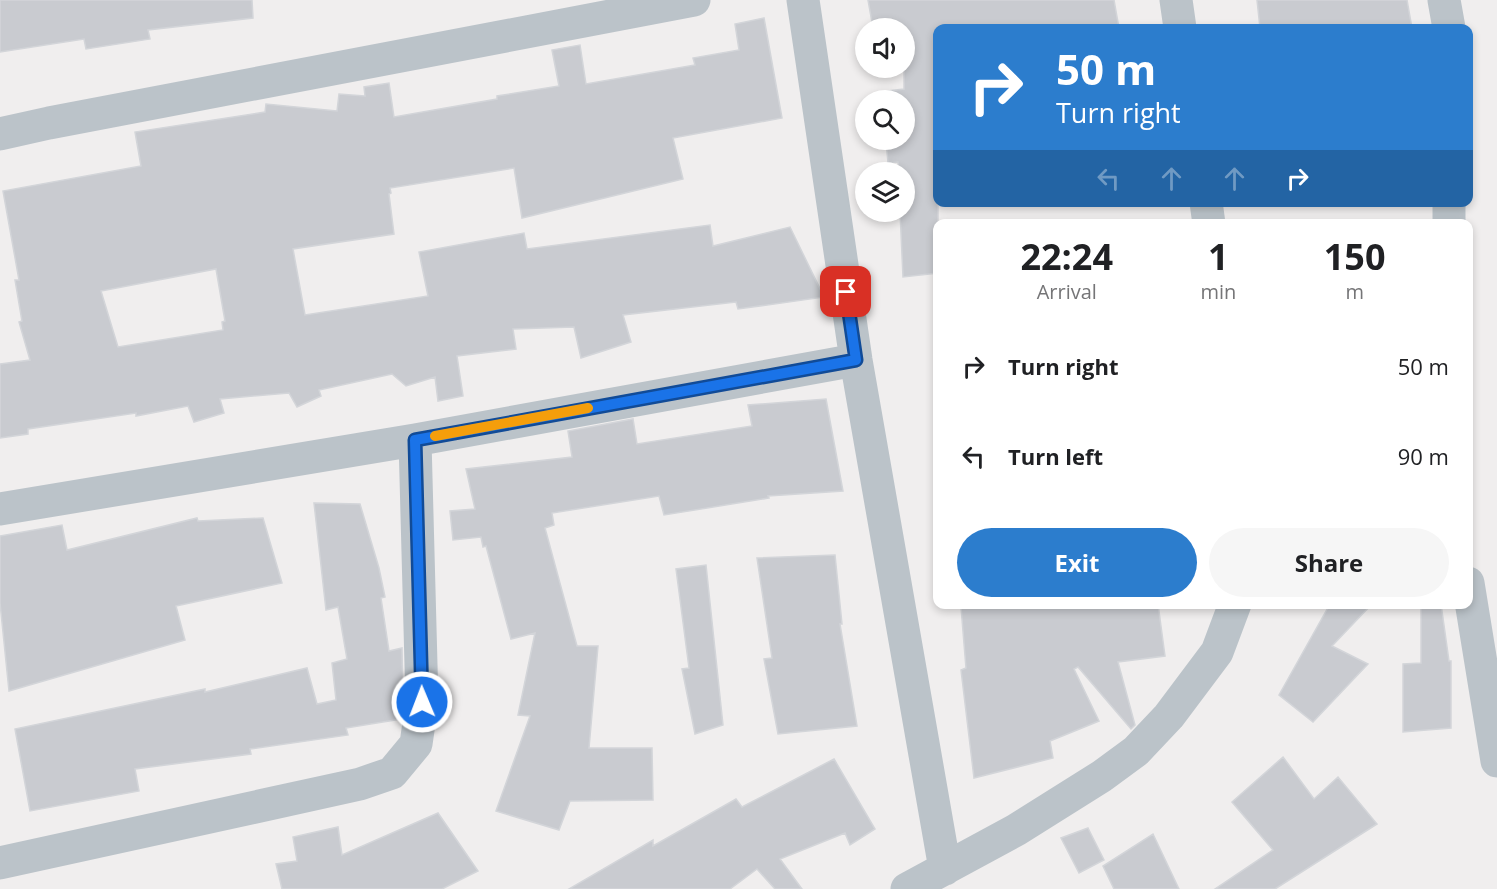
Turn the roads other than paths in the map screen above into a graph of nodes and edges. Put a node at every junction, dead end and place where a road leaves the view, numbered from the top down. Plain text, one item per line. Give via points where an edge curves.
1 (694, 0) edge
2 (803, 0) edge
3 (1176, 0) edge
4 (1444, 0) edge
5 (1179, 24) edge
6 (1448, 24) edge
7 (0, 134) edge
8 (856, 360) junction
9 (415, 440) junction
10 (0, 509) edge
11 (1233, 609) edge
12 (1472, 609) edge
13 (1497, 761) edge
14 (0, 863) edge
15 (945, 869) junction
16 (907, 889) edge

1 - 7 street
2 - 8 street
3 - 5 street
4 - 6 street
8 - 9 street
8 - 15 street
9 - 10 street
9 - 14 street via 422,702 416,744 392,773 360,784
11 - 15 street via 1217,652 1136,752 1016,830
12 - 13 street
15 - 16 street

